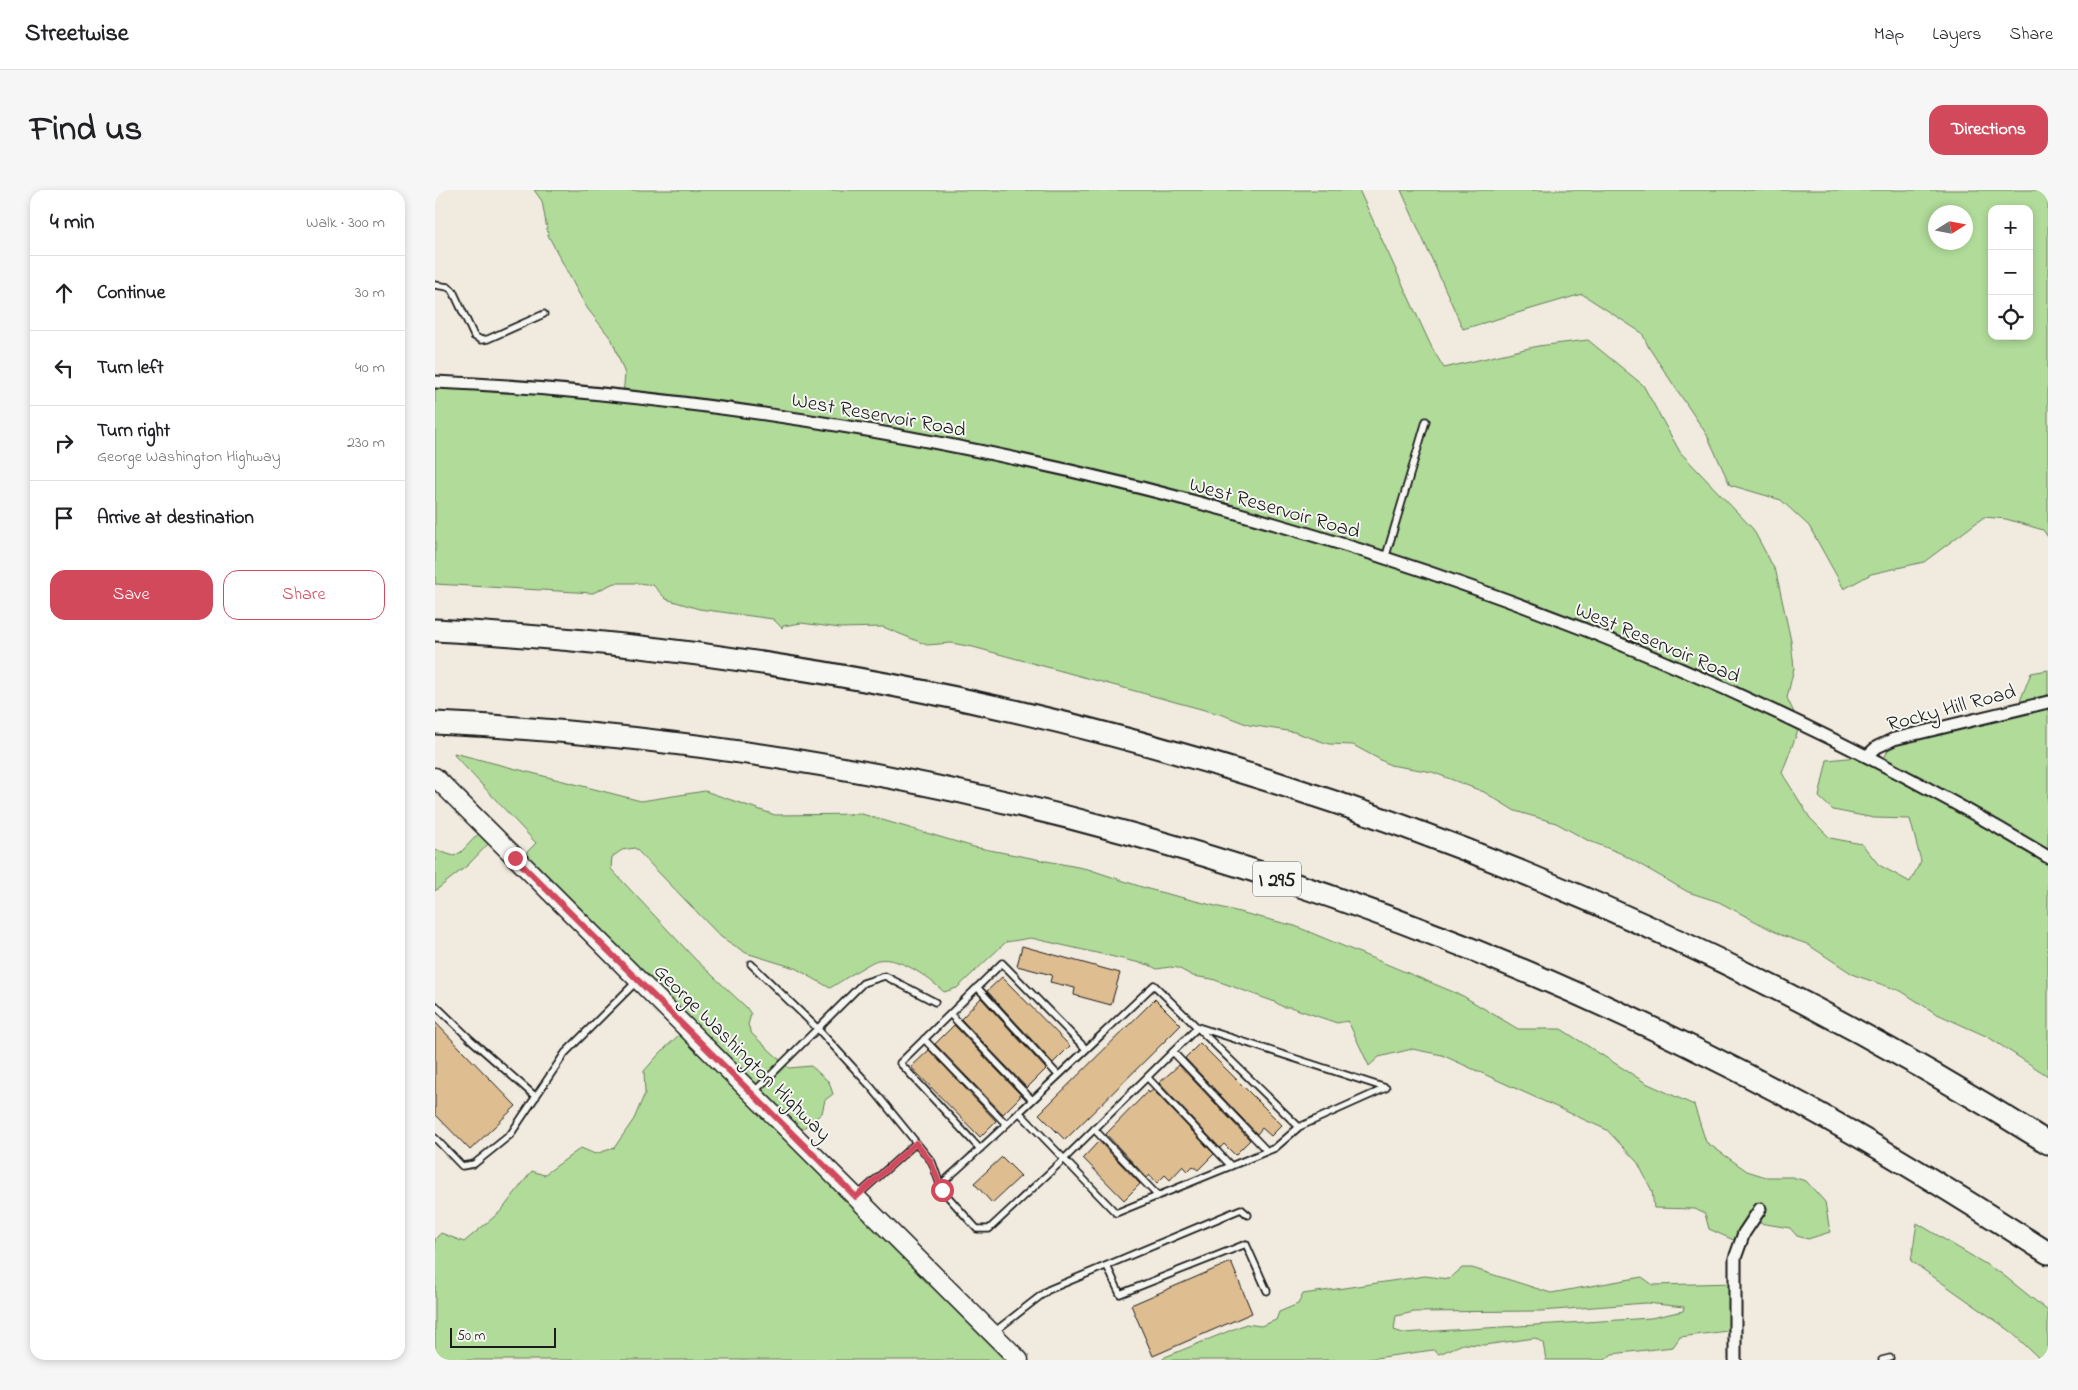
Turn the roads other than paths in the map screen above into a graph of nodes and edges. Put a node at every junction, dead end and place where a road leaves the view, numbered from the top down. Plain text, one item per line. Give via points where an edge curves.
1 (435, 285) edge
2 (543, 314) dead end
3 (435, 382) edge
4 (1426, 421) dead end
5 (1385, 559) junction
6 (435, 630) edge
7 (2048, 702) edge
8 (435, 723) edge
9 (1867, 756) junction
10 (435, 777) edge
11 (2048, 857) edge
12 (751, 964) dead end
13 (638, 980) junction
14 (977, 987) junction
15 (935, 1002) dead end
16 (435, 1005) edge
17 (950, 1014) junction
18 (1198, 1027) junction
19 (817, 1028) junction
20 (925, 1039) junction
21 (1085, 1049) junction
22 (1173, 1052) junction
23 (1058, 1075) junction
24 (1147, 1077) junction
25 (752, 1093) junction
26 (536, 1098) junction
27 (1033, 1100) junction
28 (1019, 1112) junction
29 (1006, 1124) junction
30 (1299, 1127) junction
31 (1094, 1130) junction
32 (435, 1138) edge
33 (916, 1143) junction
34 (2048, 1143) edge
35 (980, 1149) junction
36 (1267, 1151) junction
37 (1064, 1158) junction
38 (1231, 1166) junction
39 (940, 1184) junction
40 (1158, 1196) junction
41 (856, 1197) junction
42 (1760, 1209) dead end
43 (1248, 1215) dead end
44 (2048, 1253) edge
45 (1107, 1266) junction
46 (1267, 1290) dead end
47 (992, 1333) junction
48 (1890, 1358) dead end
49 (1019, 1360) edge
50 (1735, 1360) edge
51 (1882, 1360) edge

1 - 2 lane via 453,291 474,336 481,340
3 - 5 street, West Reservoir Road via 692,403 908,437 1133,486 1258,519
4 - 5 lane
5 - 9 street, West Reservoir Road via 1561,621 1673,666
6 - 34 highway via 635,646 747,660 885,683 1089,728 1290,786 1487,857 1688,944 1874,1040
7 - 9 street, Rocky Hill Road via 1894,739
8 - 44 highway, I 295 via 639,739 848,770 1104,826 1293,884 1495,959 1685,1044 1863,1139
9 - 11 street, West Reservoir Road
10 - 13 main road, George Washington Highway
12 - 19 lane
13 - 25 main road, George Washington Highway
13 - 26 lane via 565,1053
14 - 17 lane
14 - 21 lane via 1002,963
14 - 23 lane
15 - 19 lane via 885,976 863,983
16 - 26 lane
17 - 20 lane
17 - 27 lane
18 - 21 lane via 1154,984
18 - 22 lane
18 - 30 lane
18 - 30 lane via 1386,1088
19 - 25 lane
19 - 33 lane
20 - 29 lane
20 - 35 lane via 900,1063
21 - 23 lane
22 - 24 lane
22 - 36 lane
23 - 27 lane
24 - 31 lane
24 - 38 lane
25 - 41 main road, George Washington Highway
26 - 32 lane via 510,1135 474,1164 462,1166
27 - 28 lane
28 - 29 lane
28 - 37 lane
29 - 35 lane
30 - 36 lane
31 - 37 lane
31 - 40 lane
33 - 39 lane via 931,1162
33 - 41 lane
35 - 39 lane
36 - 38 lane
37 - 39 lane via 989,1229 977,1229
37 - 40 lane via 1116,1213
38 - 40 lane
41 - 47 main road, George Washington Highway
42 - 50 street via 1744,1233 1735,1258
43 - 45 lane via 1241,1209
45 - 46 lane via 1120,1294 1245,1244
45 - 47 lane via 1047,1290
47 - 49 main road, George Washington Highway
48 - 51 lane

